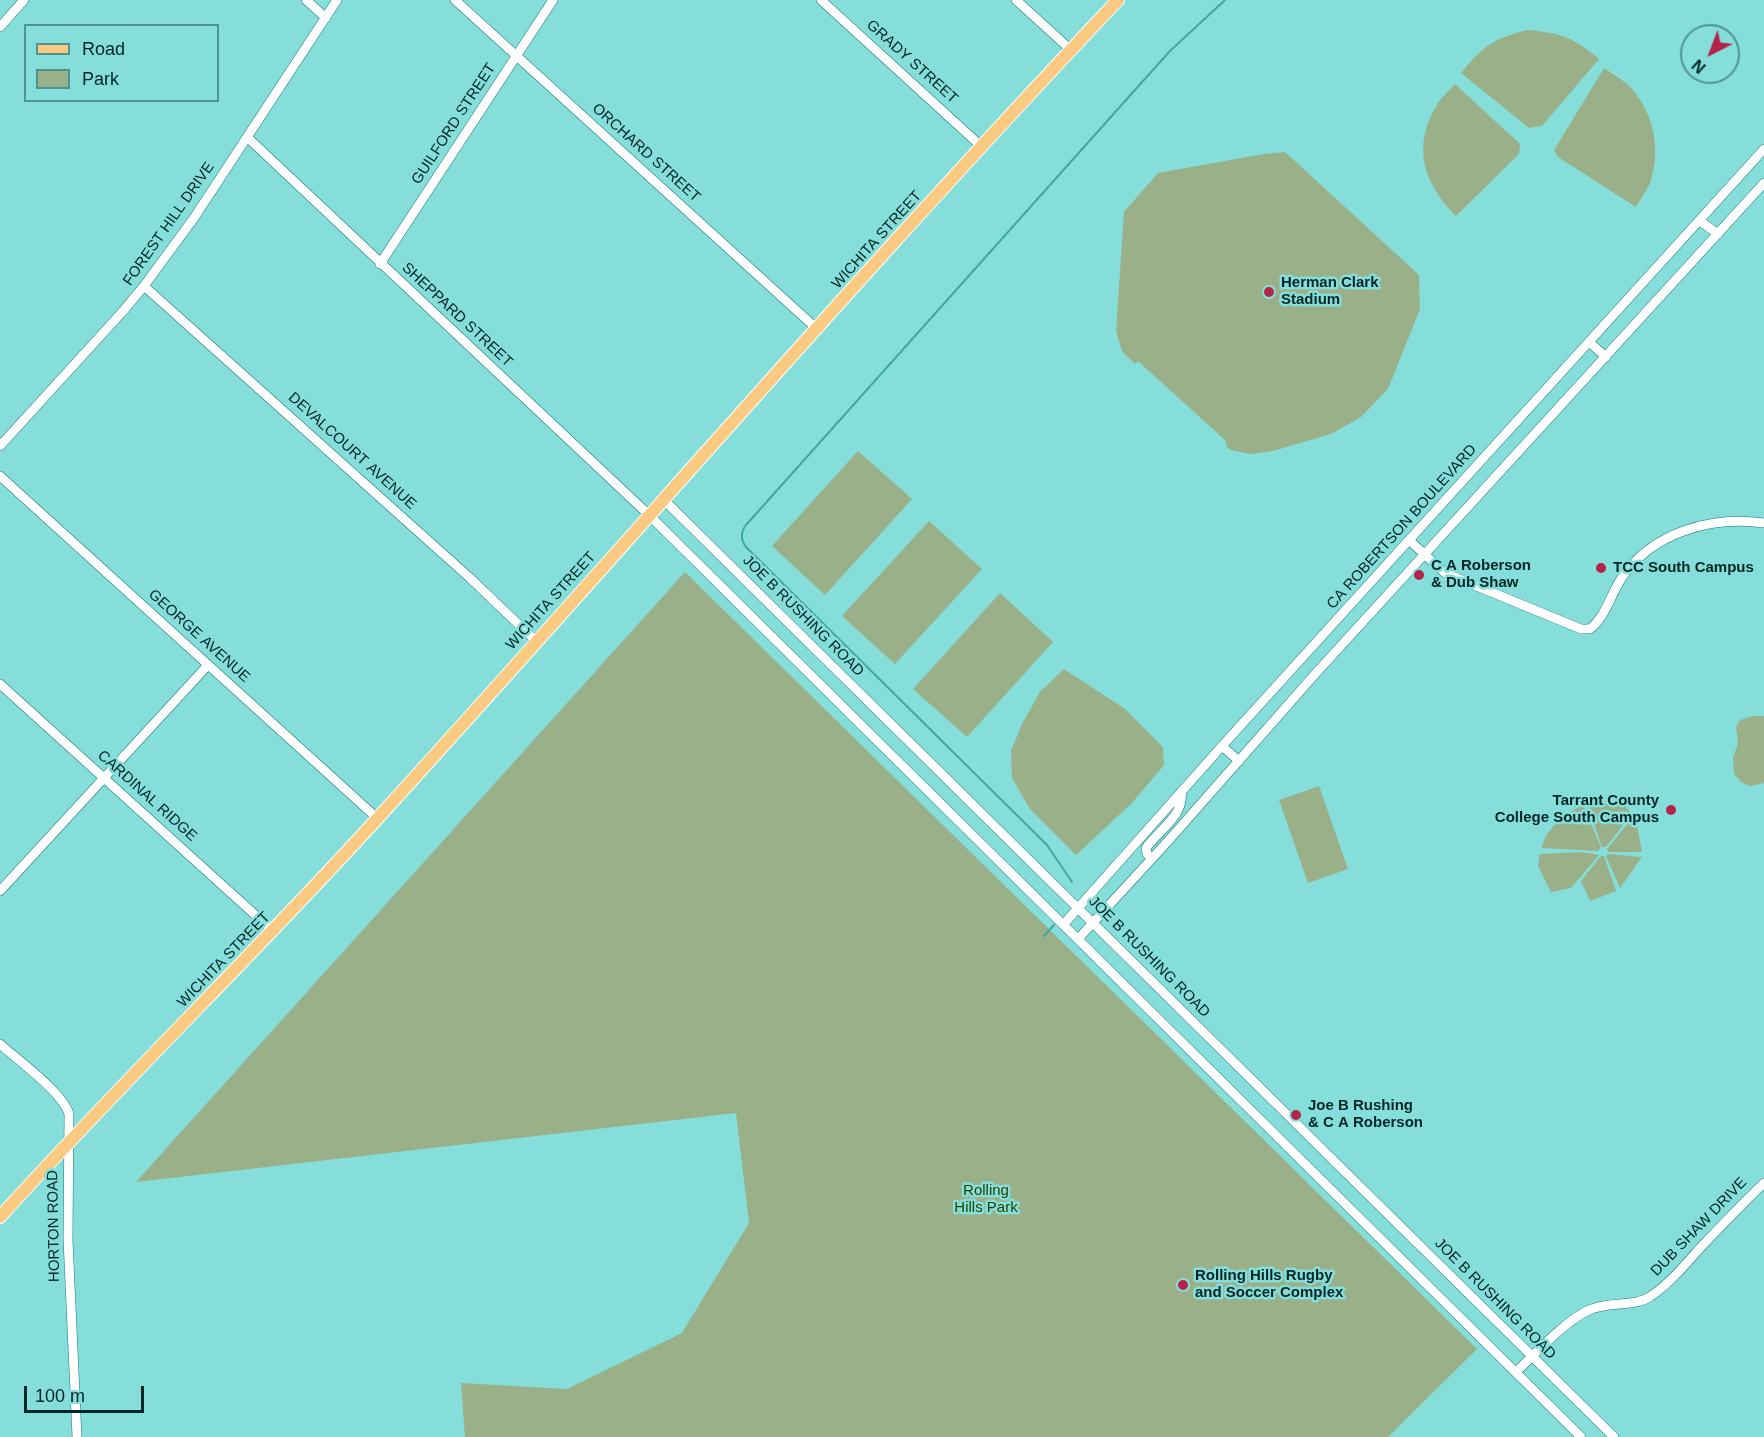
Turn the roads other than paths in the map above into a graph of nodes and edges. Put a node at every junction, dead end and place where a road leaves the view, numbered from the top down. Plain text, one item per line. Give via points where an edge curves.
1 (24, 0) edge
2 (306, 0) edge
3 (337, 0) edge
4 (455, 0) edge
5 (553, 0) edge
6 (821, 0) edge
7 (1016, 0) edge
8 (1118, 0) edge
9 (326, 18) junction
10 (0, 27) edge
11 (1071, 50) junction
12 (517, 56) junction
13 (247, 137) junction
14 (982, 147) junction
15 (1764, 150) edge
16 (1764, 183) edge
17 (1700, 220) junction
18 (1718, 234) junction
19 (380, 264) junction
20 (144, 286) junction
21 (817, 329) junction
22 (1589, 342) junction
23 (1606, 357) junction
24 (0, 446) edge
25 (0, 476) edge
26 (663, 499) junction
27 (649, 515) junction
28 (1764, 523) edge
29 (1410, 541) junction
30 (1425, 555) junction
31 (536, 641) junction
32 (1301, 661) junction
33 (208, 665) junction
34 (1316, 673) junction
35 (0, 684) edge
36 (1222, 746) junction
37 (1239, 761) junction
38 (105, 778) junction
39 (1181, 792) junction
40 (377, 818) junction
41 (1152, 858) junction
42 (0, 891) edge
43 (1079, 908) junction
44 (1093, 922) junction
45 (1063, 925) junction
46 (273, 931) junction
47 (1078, 939) junction
48 (0, 1044) edge
49 (1277, 1105) junction
50 (1262, 1119) junction
51 (69, 1140) junction
52 (1764, 1183) edge
53 (0, 1217) edge
54 (1392, 1218) junction
55 (1377, 1233) junction
56 (1532, 1356) junction
57 (1516, 1372) junction
58 (76, 1437) edge
59 (1581, 1437) edge
60 (1614, 1437) edge

1 - 10 street
2 - 9 street
3 - 9 street, FOREST HILL DRIVE
4 - 12 street, ORCHARD STREET
5 - 12 street, GUILFORD STREET
6 - 14 street, GRADY STREET
7 - 11 street
8 - 11 main road, WICHITA STREET
9 - 13 street, FOREST HILL DRIVE
11 - 14 main road, WICHITA STREET
12 - 19 street, GUILFORD STREET
12 - 21 street, ORCHARD STREET
13 - 19 street, SHEPPARD STREET
13 - 20 street, FOREST HILL DRIVE
14 - 21 main road, WICHITA STREET
15 - 17 street, CA ROBERTSON BOULEVARD
16 - 18 street
17 - 18 street
17 - 22 street, CA ROBERTSON BOULEVARD
18 - 23 street
19 - 27 street, SHEPPARD STREET
20 - 24 street, FOREST HILL DRIVE
20 - 31 street, DEVALCOURT AVENUE
21 - 26 main road, WICHITA STREET
22 - 23 street
22 - 29 street, CA ROBERTSON BOULEVARD
23 - 30 street
25 - 33 street, GEORGE AVENUE
26 - 27 main road, WICHITA STREET
26 - 43 street, JOE B RUSHING ROAD
27 - 31 main road, WICHITA STREET
27 - 45 street
28 - 30 street via 1702,525 1654,546 1620,580 1600,622 1590,629 1581,629 1445,573
29 - 30 street
29 - 32 street, CA ROBERTSON BOULEVARD
30 - 34 street
31 - 40 main road, WICHITA STREET
32 - 34 street
32 - 36 street, CA ROBERTSON BOULEVARD
33 - 38 street
33 - 40 street, GEORGE AVENUE
34 - 37 street
35 - 38 street, CARDINAL RIDGE
36 - 37 street
36 - 39 street, CA ROBERTSON BOULEVARD
37 - 41 street
38 - 42 street
38 - 46 street, CARDINAL RIDGE
39 - 41 street via 1180,810 1146,848
39 - 43 street, CA ROBERTSON BOULEVARD
40 - 46 main road, WICHITA STREET
41 - 44 street
43 - 44 street, JOE B RUSHING ROAD
43 - 45 street, CA ROBERTSON BOULEVARD
44 - 47 street
44 - 49 street, JOE B RUSHING ROAD
45 - 47 street
46 - 51 main road, WICHITA STREET
47 - 50 street
48 - 51 street, HORTON ROAD via 67,1107
49 - 50 street
49 - 54 street, JOE B RUSHING ROAD
50 - 55 street
51 - 53 main road, WICHITA STREET
51 - 58 street, HORTON ROAD via 68,1240
52 - 56 street, DUB SHAW DRIVE via 1668,1283 1648,1298 1587,1311
54 - 55 street
54 - 56 street, JOE B RUSHING ROAD
55 - 57 street
56 - 57 street, DUB SHAW DRIVE
56 - 60 street, JOE B RUSHING ROAD
57 - 59 street

